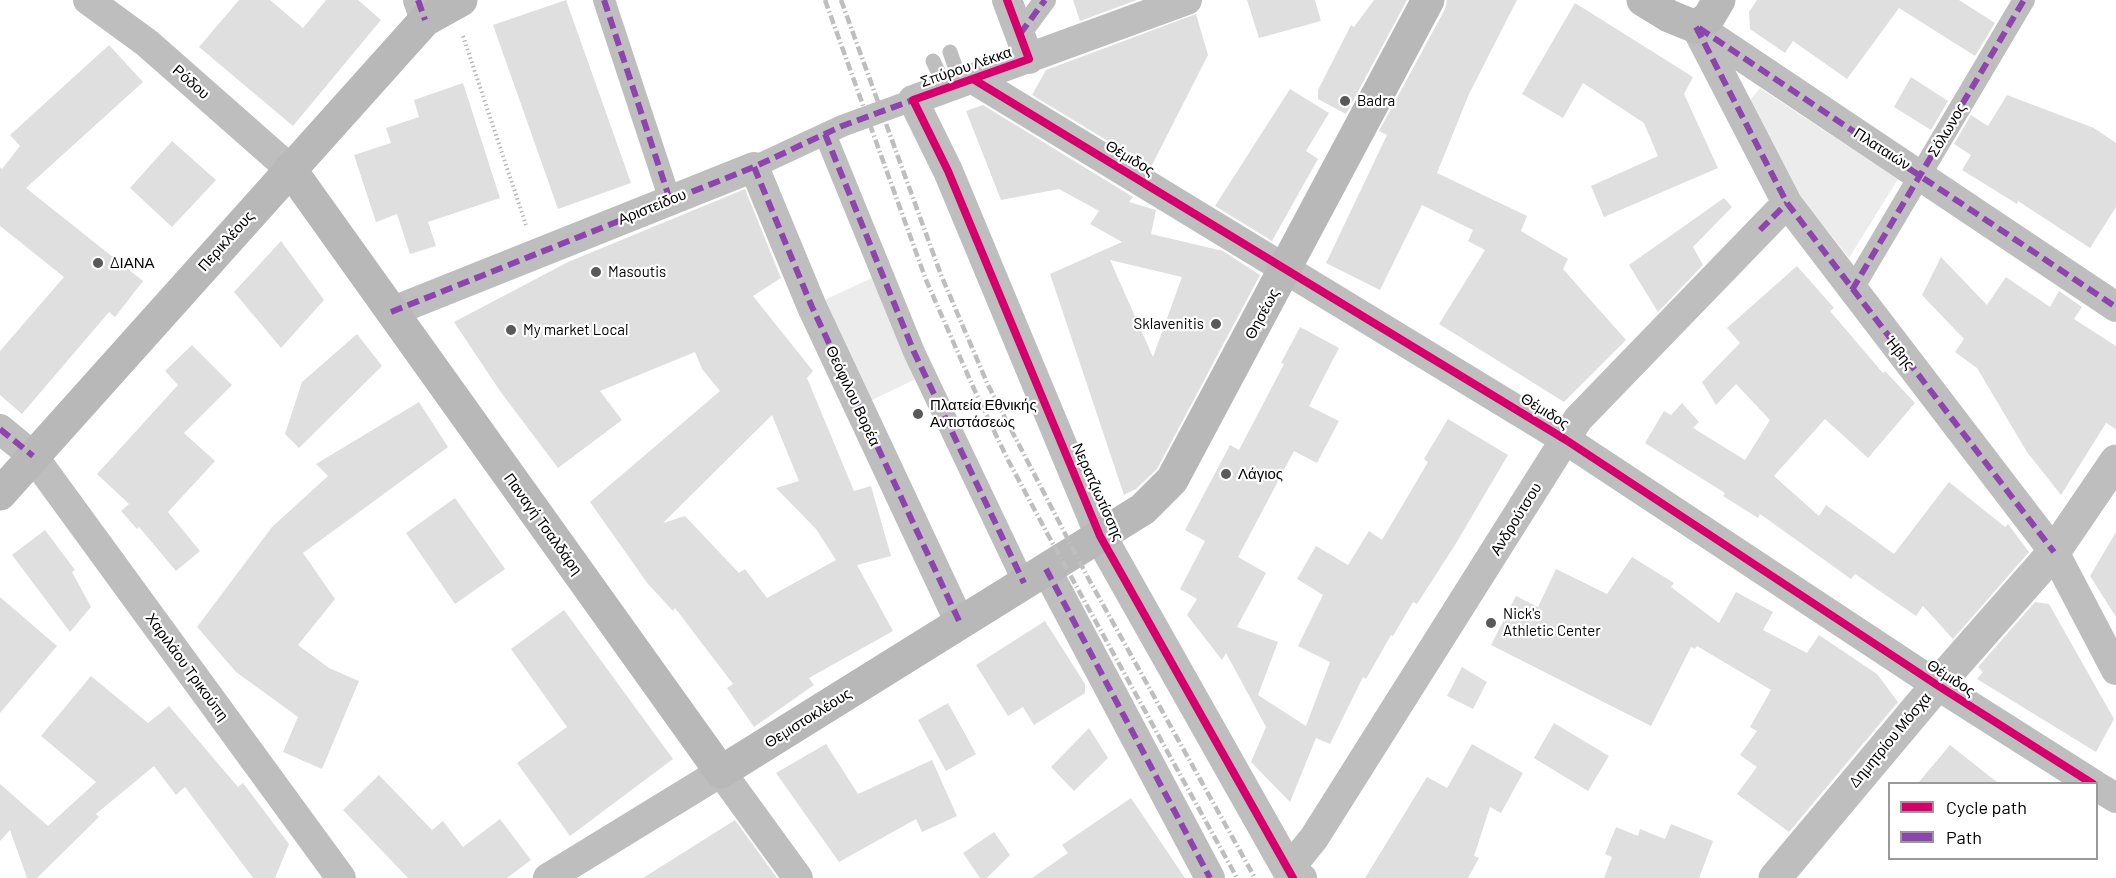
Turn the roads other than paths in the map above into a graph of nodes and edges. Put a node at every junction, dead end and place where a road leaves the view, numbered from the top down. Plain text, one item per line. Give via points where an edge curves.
1 (88, 0) edge
2 (461, 0) edge
3 (604, 0) edge
4 (1007, 0) edge
5 (1045, 0) edge
6 (1187, 0) edge
7 (1428, 0) edge
8 (1643, 0) edge
9 (1719, 0) edge
10 (2024, 0) edge
11 (422, 10) edge
12 (1696, 27) junction
13 (1024, 46) junction
14 (950, 52) dead end
15 (933, 61) dead end
16 (960, 83) junction
17 (913, 100) junction
18 (825, 134) junction
19 (754, 167) junction
20 (290, 169) junction
21 (1920, 175) junction
22 (670, 200) junction
23 (1787, 203) junction
24 (1287, 268) junction
25 (1852, 290) junction
26 (2116, 307) edge
27 (391, 312) junction
28 (0, 429) edge
29 (1566, 440) junction
30 (33, 456) junction
31 (2116, 461) edge
32 (0, 494) edge
33 (1100, 536) junction
34 (2054, 552) junction
35 (1046, 569) junction
36 (960, 622) junction
37 (2116, 670) edge
38 (1937, 685) junction
39 (721, 772) junction
40 (2090, 782) edge
41 (2098, 787) edge
42 (2116, 798) edge
43 (1289, 876) edge
44 (341, 878) edge
45 (548, 878) edge
46 (798, 878) edge
47 (1210, 878) edge
48 (1775, 878) edge

1 - 20 street, Ρόδου via 147,44
2 - 11 main road, Περικλέους
3 - 22 street
4 - 13 street
5 - 13 street
6 - 13 street, Σπύρου Λέκκα
7 - 24 main road, Θησέως
8 - 12 main road, Πλαταιών
9 - 12 main road via 1710,17
10 - 21 street, Σόλωνος
11 - 20 main road, Περικλέους
12 - 21 street, Πλαταιών
12 - 23 street, Ήβης
13 - 16 street, Σπύρου Λέκκα
14 - 16 lane
15 - 16 lane
16 - 17 street, Σπύρου Λέκκα
16 - 24 street, Θέμιδος
17 - 18 street, Αριστείδου
17 - 33 street, Νερατζιωτίσσης via 948,171
18 - 19 street, Αριστείδου
18 - 35 street via 914,352
19 - 22 street, Αριστείδου
19 - 36 street, Θεόφιλου Βορέα via 812,307
20 - 27 main road, Παναγή Τσαλδάρη
20 - 30 main road, Περικλέους
21 - 25 street, Σόλωνος
21 - 26 street, Πλαταιών
22 - 27 street, Αριστείδου
23 - 25 street, Ήβης
23 - 29 street, Ανδρούτσου via 1578,419
24 - 29 street, Θέμιδος
24 - 33 main road, Θησέως via 1172,480 1143,509
25 - 34 street, Ήβης
27 - 39 main road, Παναγή Τσαλδάρη
28 - 30 street, Χαριλάου Τρικούπη
29 - 38 street, Θέμιδος
29 - 43 street, Ανδρούτσου
30 - 32 main road, Περικλέους
30 - 44 street, Χαριλάου Τρικούπη
31 - 34 street, Δημητρίου Μόσχα
33 - 35 main road, Θησέως
33 - 43 street, Νερατζιωτίσσης
34 - 37 street, Ήβης
34 - 38 street, Δημητρίου Μόσχα
35 - 36 main road, Θεμιστοκλέους
35 - 47 street
36 - 39 main road, Θεμιστοκλέους
38 - 40 street, Θέμιδος
38 - 48 street, Δημητρίου Μόσχα
39 - 45 street, Θεμιστοκλέους
39 - 46 street, Παναγή Τσαλδάρη
41 - 42 street, Θέμιδος

